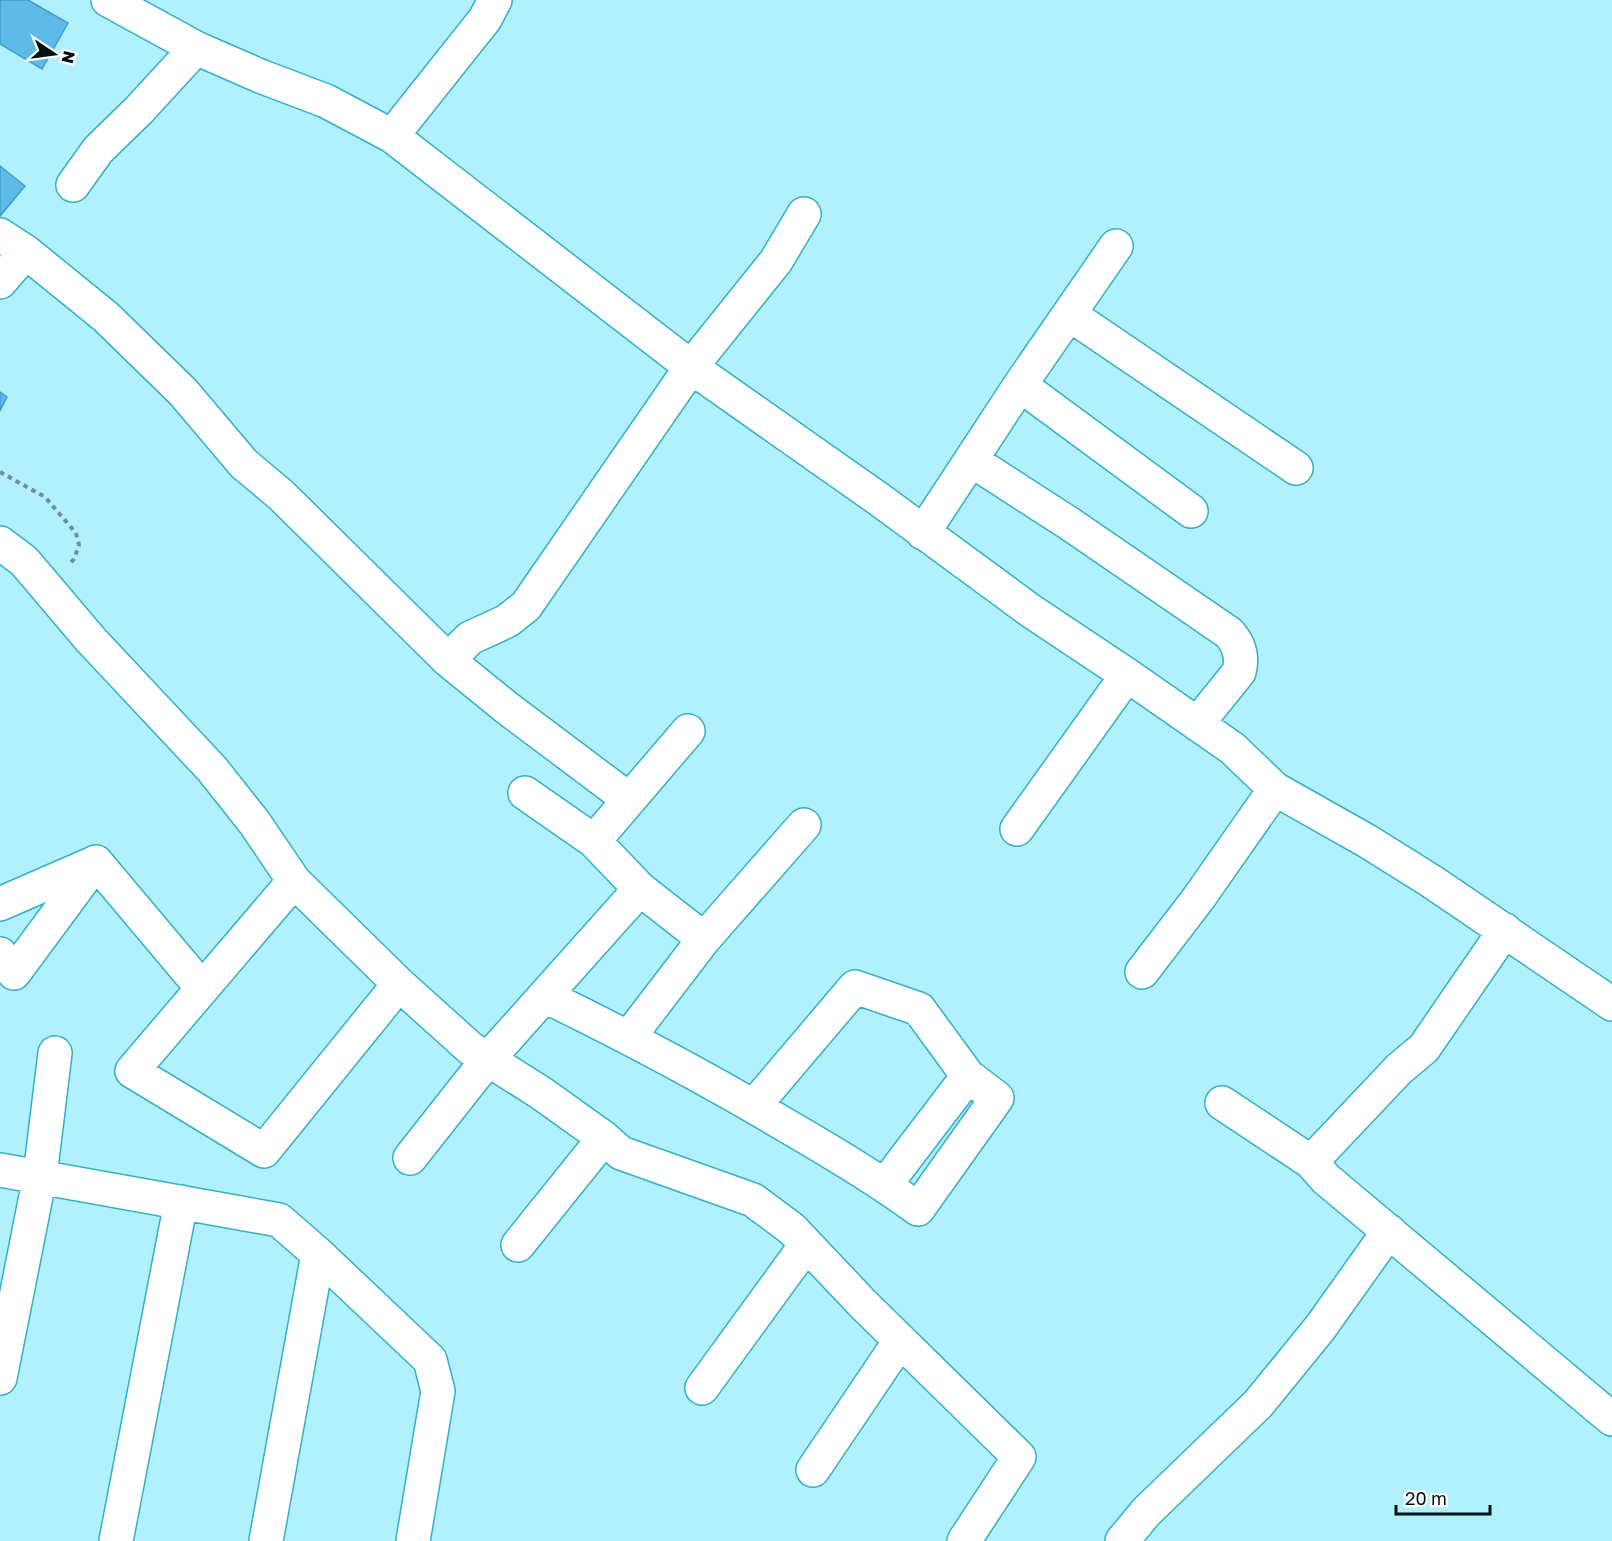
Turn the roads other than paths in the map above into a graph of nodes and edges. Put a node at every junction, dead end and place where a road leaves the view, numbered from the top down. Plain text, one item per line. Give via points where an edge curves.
1 (108, 0) edge
2 (495, 0) edge
3 (196, 48) junction
4 (392, 136) junction
5 (73, 185) dead end
6 (804, 214) dead end
7 (13, 244) edge
8 (1116, 246) dead end
9 (0, 282) edge
10 (1069, 314) junction
11 (691, 367) junction
12 (1020, 385) junction
13 (971, 460) junction
14 (1296, 468) dead end
15 (1191, 511) dead end
16 (923, 533) junction
17 (0, 543) edge
18 (448, 660) junction
19 (1127, 675) junction
20 (1197, 724) junction
21 (688, 731) dead end
22 (1275, 789) junction
23 (620, 792) dead end
24 (525, 793) dead end
25 (804, 825) dead end
26 (1017, 829) dead end
27 (594, 841) junction
28 (96, 862) junction
29 (294, 880) junction
30 (639, 890) junction
31 (0, 904) edge
32 (1504, 930) junction
33 (704, 939) junction
34 (0, 954) edge
35 (1142, 972) dead end
36 (399, 984) junction
37 (202, 988) junction
38 (545, 996) junction
39 (1612, 1004) edge
40 (629, 1037) junction
41 (55, 1053) dead end
42 (488, 1059) junction
43 (1222, 1104) dead end
44 (754, 1106) junction
45 (604, 1138) junction
46 (410, 1158) dead end
47 (1311, 1162) junction
48 (0, 1170) edge
49 (40, 1176) junction
50 (181, 1202) junction
51 (1389, 1231) junction
52 (518, 1245) dead end
53 (806, 1245) junction
54 (318, 1254) junction
55 (900, 1341) junction
56 (0, 1378) edge
57 (702, 1388) dead end
58 (1612, 1419) edge
59 (813, 1470) dead end
60 (116, 1541) edge
61 (266, 1541) edge
62 (413, 1541) edge
63 (964, 1541) edge
64 (1122, 1541) edge

1 - 3 street
2 - 4 street via 485,19
3 - 4 street via 326,100
3 - 5 street via 98,150
4 - 11 street
6 - 11 street via 776,261
7 - 9 street
7 - 18 street via 106,317 183,392 244,464 281,495
8 - 10 street
10 - 12 street
10 - 14 street
11 - 16 street
11 - 18 street via 526,606 507,621 470,638
12 - 13 street
12 - 15 street
13 - 16 street
13 - 20 street via 1107,549 1236,641 1242,663 1239,672
16 - 19 street
17 - 29 street via 24,561 91,640 212,769
18 - 23 street
19 - 20 street
19 - 26 street
20 - 22 street via 1232,748
21 - 27 street
22 - 32 street via 1367,841
22 - 35 street
24 - 27 street
25 - 33 street
27 - 30 street
28 - 31 street
28 - 34 street via 15,973
28 - 37 street
29 - 36 street
29 - 37 street
30 - 33 street
30 - 38 street
32 - 39 street
32 - 47 street via 1424,1048
33 - 40 street
36 - 37 street via 264,1150 132,1071
36 - 42 street via 470,1048
38 - 40 street
38 - 42 street
40 - 44 street
41 - 49 street
42 - 45 street
42 - 46 street
43 - 47 street
44 - 44 street via 855,987 919,1009 968,1076 997,1098 918,1209
45 - 52 street
45 - 53 street via 621,1153 753,1200 792,1229
47 - 51 street
48 - 49 street
49 - 50 street
49 - 56 street
50 - 54 street via 279,1220
50 - 60 street
51 - 58 street
51 - 64 street via 1320,1328 1258,1404 1146,1512
53 - 55 street
53 - 57 street
54 - 61 street
54 - 62 street via 430,1360 438,1391
55 - 59 street
55 - 63 street via 1018,1457

